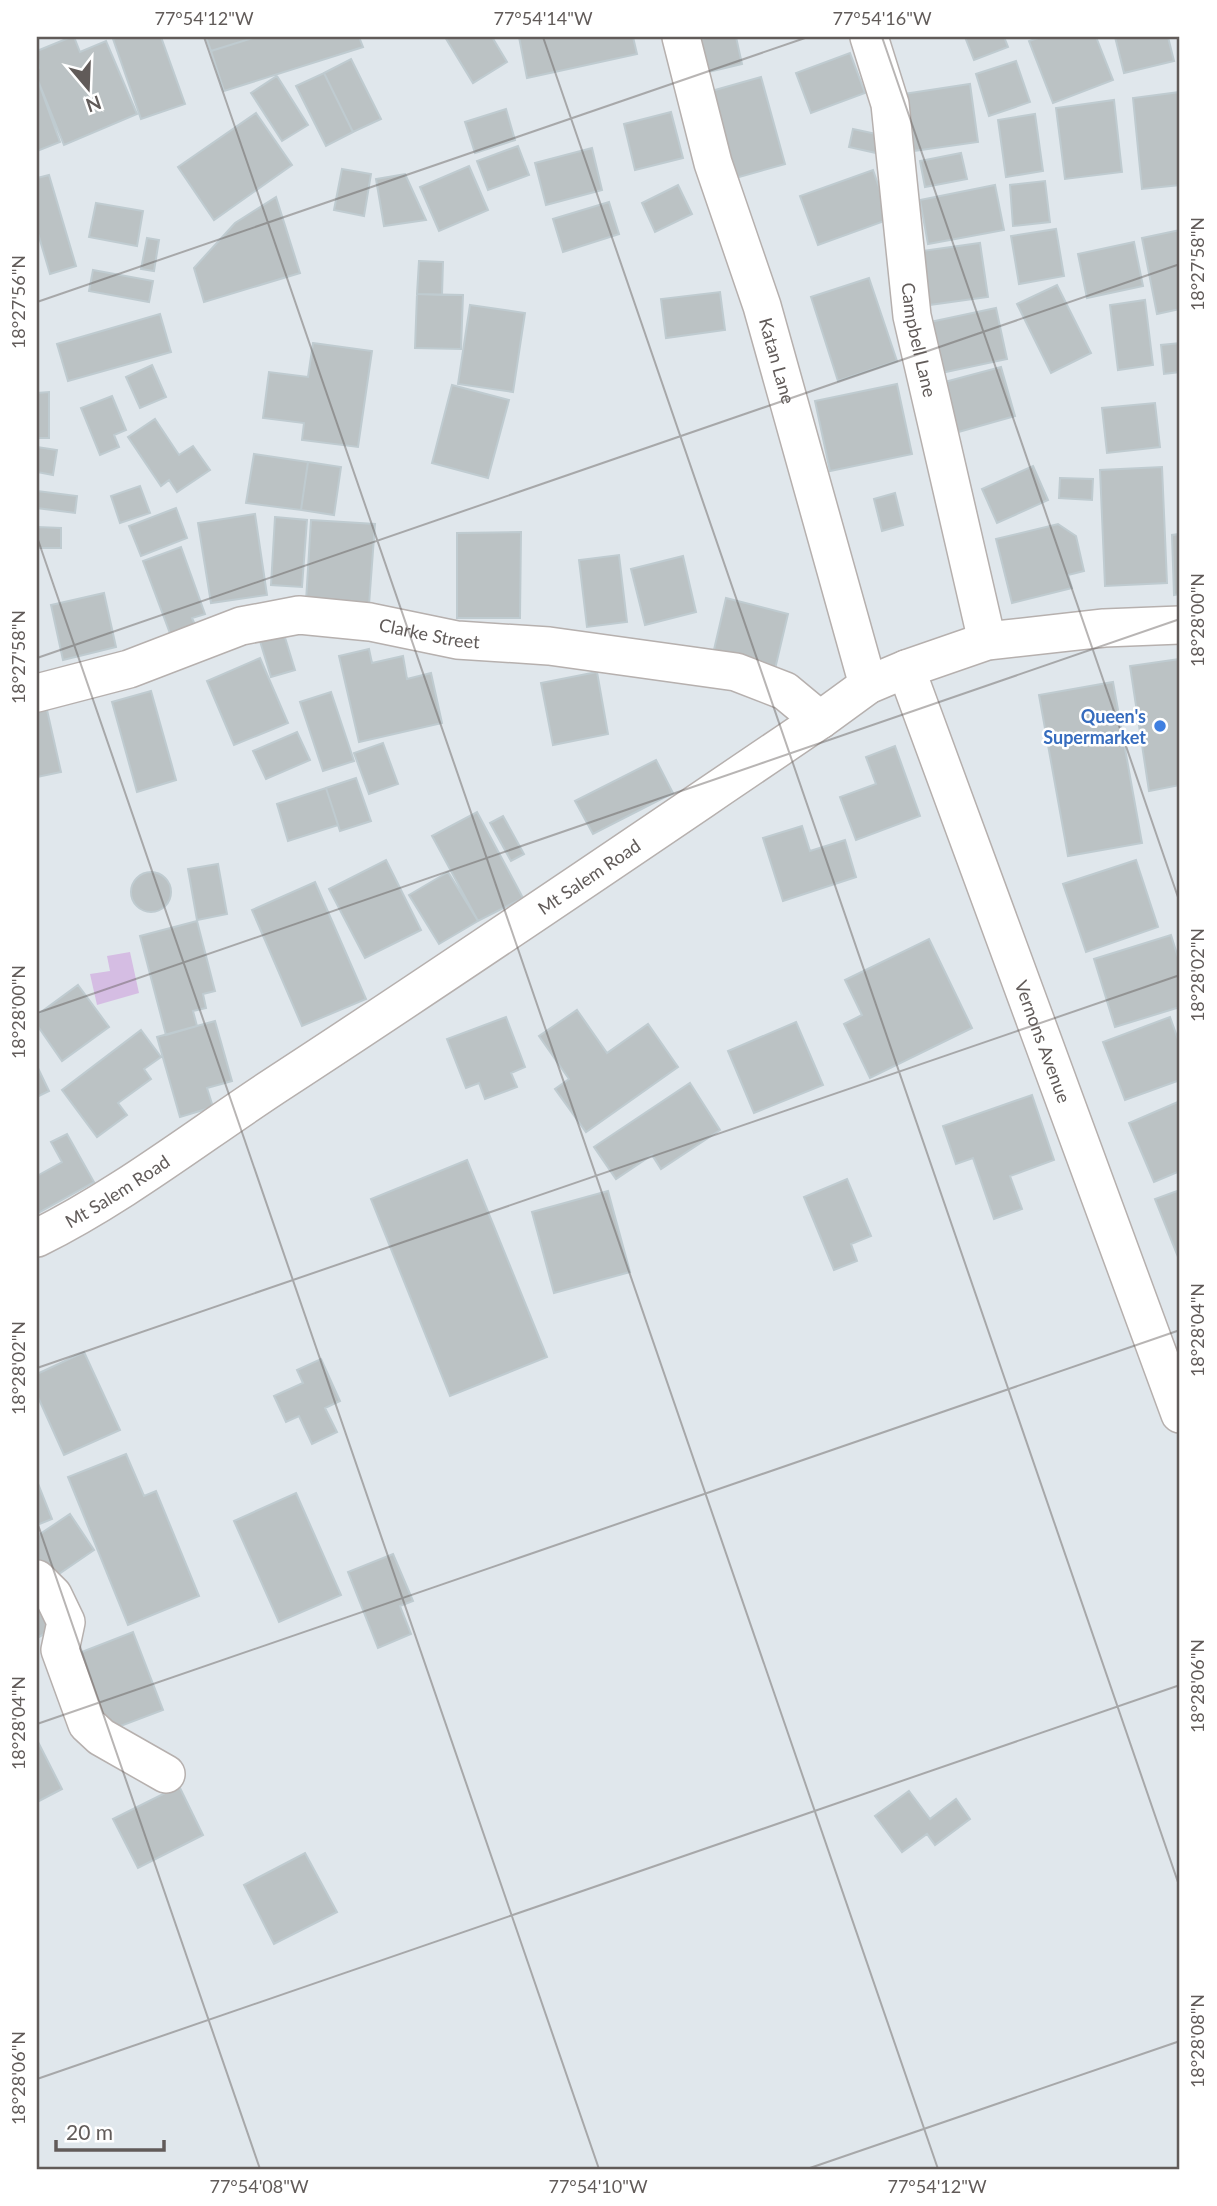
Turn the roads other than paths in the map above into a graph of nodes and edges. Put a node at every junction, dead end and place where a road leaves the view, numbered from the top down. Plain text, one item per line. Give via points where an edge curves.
1 (681, 37) edge
2 (869, 37) edge
3 (1180, 625) edge
4 (987, 640) junction
5 (906, 668) junction
6 (867, 685) junction
7 (37, 693) edge
8 (820, 720) junction
9 (37, 1238) edge
10 (1180, 1415) edge
11 (37, 1579) edge
12 (166, 1774) dead end

1 - 6 street, Katan Lane via 713,163 762,306
2 - 4 street, Campbell Lane via 890,104 912,316
3 - 4 street, Mt Salem Road
4 - 5 street, Mt Salem Road
5 - 6 street, Mt Salem Road
5 - 10 street, Vernons Avenue
6 - 8 street, Mt Salem Road
7 - 8 street, Clarke Street via 129,669 241,626 299,615 370,622 457,640 549,646 736,672 785,691
8 - 9 street, Mt Salem Road via 87,1212
11 - 12 street via 53,1595 66,1622 60,1650 87,1724

